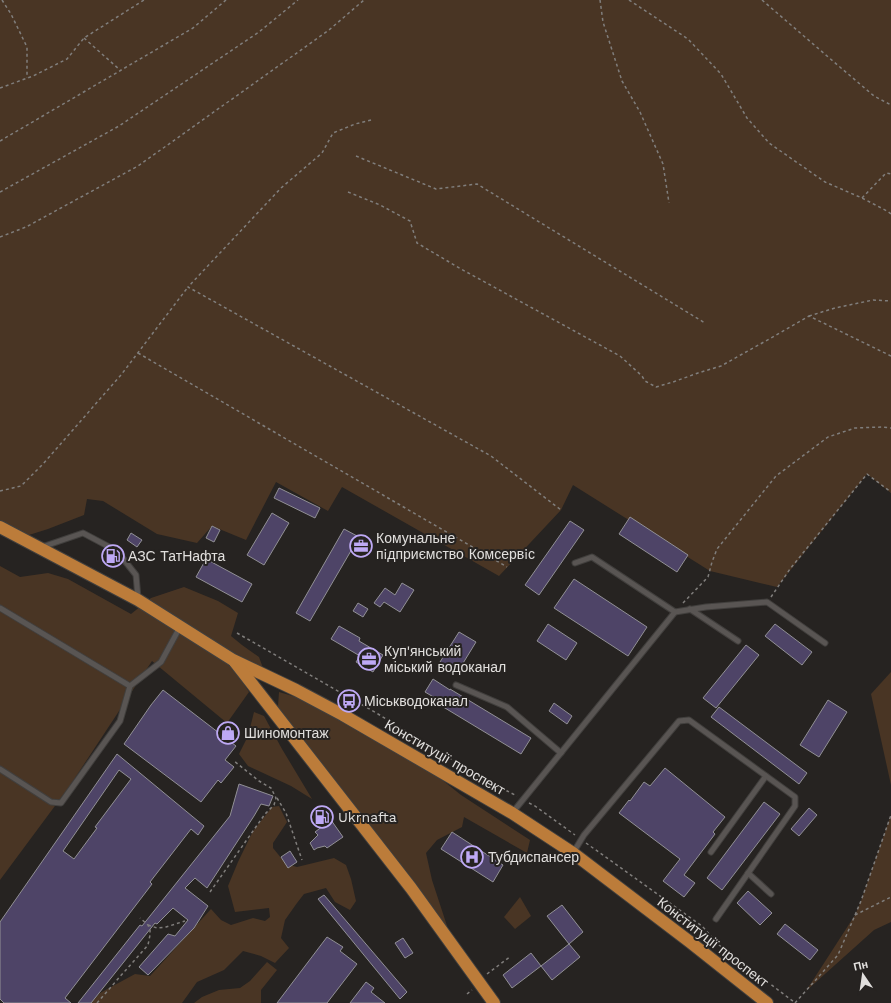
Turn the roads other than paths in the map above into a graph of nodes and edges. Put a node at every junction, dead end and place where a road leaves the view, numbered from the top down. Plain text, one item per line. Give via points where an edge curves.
1 (0, 527) edge
2 (39, 547) junction
3 (575, 563) dead end
4 (138, 600) junction
5 (0, 608) edge
6 (690, 610) junction
7 (675, 612) junction
8 (180, 627) junction
9 (738, 641) dead end
10 (825, 643) dead end
11 (233, 660) junction
12 (456, 685) dead end
13 (130, 686) junction
14 (561, 753) junction
15 (0, 768) edge
16 (766, 776) junction
17 (512, 813) junction
18 (711, 852) dead end
19 (573, 853) junction
20 (748, 873) junction
21 (771, 894) dead end
22 (716, 919) dead end
23 (494, 1003) edge
24 (767, 1003) edge

1 - 2 main road, Конституції проспект
2 - 4 main road, Конституції проспект
2 - 4 lane via 83,533 117,551 136,575
3 - 7 lane via 592,557
4 - 8 main road, Конституції проспект
5 - 13 lane
6 - 7 lane
6 - 9 lane
6 - 10 lane via 767,602
7 - 14 lane
8 - 11 main road, Конституції проспект
8 - 13 lane via 161,662
11 - 17 main road, Конституції проспект via 343,715
11 - 23 main road via 411,888
12 - 14 lane via 507,707
13 - 15 lane via 120,721 61,803 51,802
14 - 17 lane
16 - 18 lane
16 - 19 lane via 689,720 679,721 584,834
16 - 20 lane via 795,797 795,806
17 - 19 main road, Конституції проспект
19 - 24 main road, Конституції проспект
20 - 21 lane
20 - 22 lane

